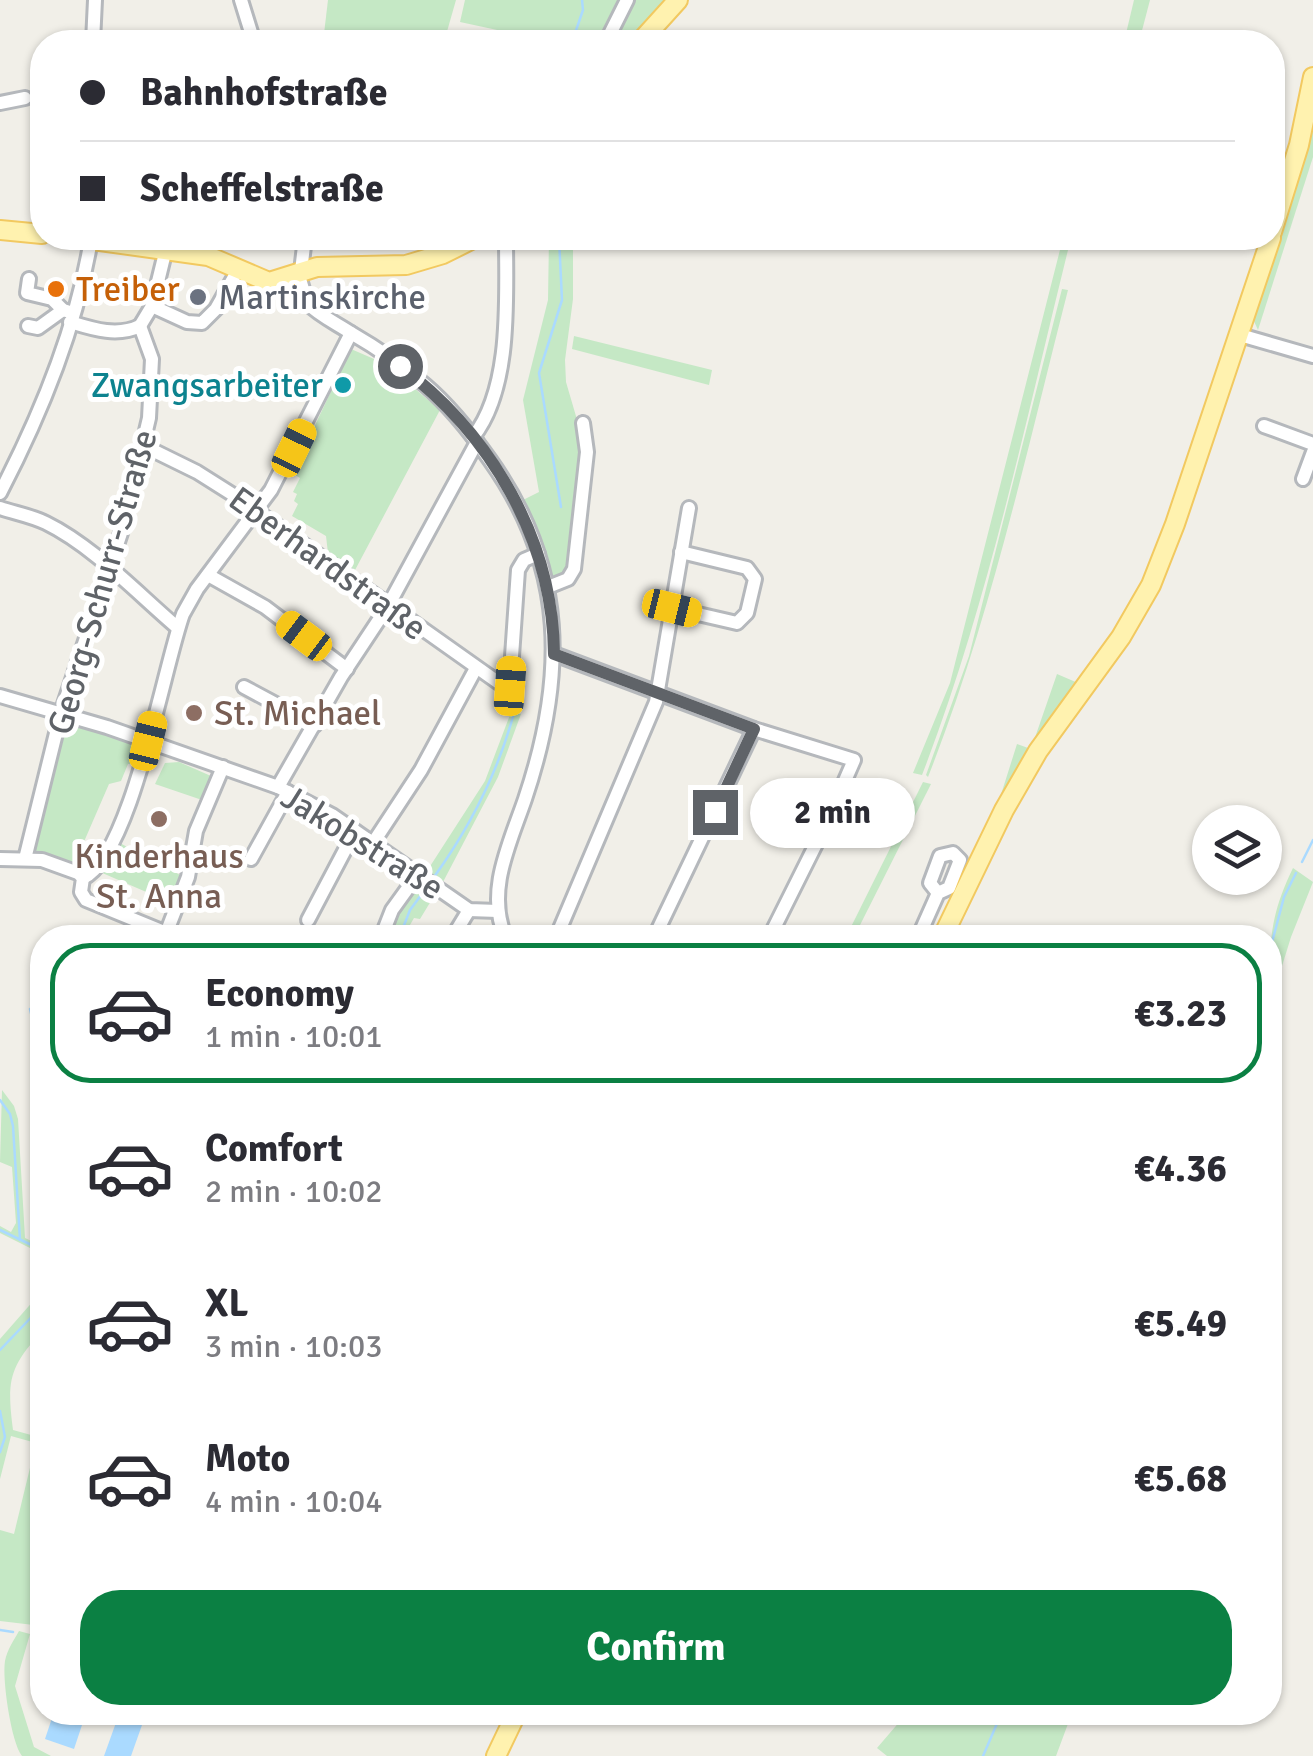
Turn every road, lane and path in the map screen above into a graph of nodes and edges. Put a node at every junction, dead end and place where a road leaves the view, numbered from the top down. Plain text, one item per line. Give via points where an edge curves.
1 (95, 0) edge
2 (240, 0) edge
3 (627, 0) edge
4 (678, 0) edge
5 (94, 30) edge
6 (250, 30) edge
7 (612, 30) edge
8 (651, 30) edge
9 (1313, 77) edge
10 (25, 98) dead end
11 (0, 103) edge
12 (1285, 192) edge
13 (0, 230) edge
14 (30, 233) edge
15 (81, 250) edge
16 (166, 250) edge
17 (172, 250) edge
18 (303, 250) edge
19 (451, 250) edge
20 (506, 250) edge
21 (1267, 250) edge
22 (300, 271) junction
23 (246, 274) junction
24 (29, 279) dead end
25 (152, 306) junction
26 (69, 315) junction
27 (28, 326) dead end
28 (140, 326) junction
29 (351, 332) junction
30 (1240, 335) junction
31 (1313, 356) edge
32 (583, 422) dead end
33 (1264, 426) dead end
34 (475, 440) junction
35 (142, 445) junction
36 (1313, 448) edge
37 (1303, 479) dead end
38 (0, 493) edge
39 (0, 508) edge
40 (689, 508) dead end
41 (257, 511) junction
42 (681, 552) junction
43 (538, 554) junction
44 (108, 568) junction
45 (208, 575) junction
46 (548, 587) junction
47 (388, 606) junction
48 (672, 608) junction
49 (178, 628) junction
50 (554, 654) junction
51 (347, 669) junction
52 (476, 670) junction
53 (244, 687) dead end
54 (659, 692) junction
55 (0, 696) edge
56 (61, 713) junction
57 (315, 724) junction
58 (754, 729) junction
59 (148, 741) junction
60 (223, 767) junction
61 (283, 789) junction
62 (355, 831) junction
63 (373, 844) junction
64 (0, 858) edge
65 (25, 859) junction
66 (251, 859) dead end
67 (420, 876) junction
68 (83, 878) junction
69 (938, 893) dead end
70 (469, 910) junction
71 (498, 911) junction
72 (308, 920) dead end
73 (144, 925) edge
74 (175, 925) edge
75 (387, 925) edge
76 (460, 925) edge
77 (502, 925) edge
78 (562, 925) edge
79 (660, 925) edge
80 (776, 925) edge
81 (924, 925) edge
82 (949, 925) edge
83 (511, 1725) edge
84 (500, 1748) edge

1 - 5 street
2 - 6 street
3 - 7 street
4 - 8 main road
9 - 12 main road
10 - 11 street
13 - 14 main road
15 - 26 street
16 - 25 street
17 - 23 main road via 216,258
18 - 22 street
19 - 22 main road via 406,265
20 - 34 street via 500,366
21 - 30 main road
22 - 23 main road via 276,282
22 - 29 street via 307,304
23 - 25 street via 202,322
24 - 26 street via 27,293 52,299
25 - 28 street
26 - 27 street
26 - 28 street via 106,332
26 - 38 street
28 - 35 street, Georg-Schurr-Straße via 152,372
29 - 34 street via 426,386
29 - 41 street
30 - 31 street
30 - 82 main road via 1151,586 1026,771
32 - 46 street via 587,452 574,569
33 - 36 street
34 - 43 street via 516,502
34 - 47 street
35 - 41 street, Eberhardstraße
35 - 44 street, Georg-Schurr-Straße
36 - 37 street
39 - 44 street via 48,524
40 - 42 street
41 - 45 street
41 - 47 street, Eberhardstraße
42 - 48 street
42 - 48 street via 747,568 755,579 745,618 737,623
43 - 46 street
43 - 52 street, Eberhardstraße via 518,570 510,686
44 - 49 street
44 - 56 street, Georg-Schurr-Straße
45 - 49 street
45 - 51 street via 265,607
46 - 50 street
47 - 51 street
47 - 52 street, Eberhardstraße
48 - 54 street
49 - 59 street
50 - 54 street
50 - 71 street via 548,717 500,877
51 - 57 street
52 - 63 street
53 - 57 street
54 - 58 street
54 - 78 street
55 - 56 street, Jakobstraße
56 - 59 street, Jakobstraße
56 - 65 street, Georg-Schurr-Straße
57 - 61 street
58 - 79 street
58 - 80 street via 854,760
59 - 60 street, Jakobstraße
59 - 68 street via 124,818 98,867
60 - 61 street, Jakobstraße
60 - 74 street via 196,831
61 - 62 street, Jakobstraße
61 - 66 street
62 - 63 street, Jakobstraße
62 - 72 street
63 - 67 street, Jakobstraße
64 - 65 street
65 - 68 street via 51,862
67 - 70 street, Jakobstraße
67 - 75 street
68 - 73 street via 86,900
69 - 81 street
70 - 71 street, Jakobstraße
70 - 76 street
71 - 77 street
83 - 84 main road

